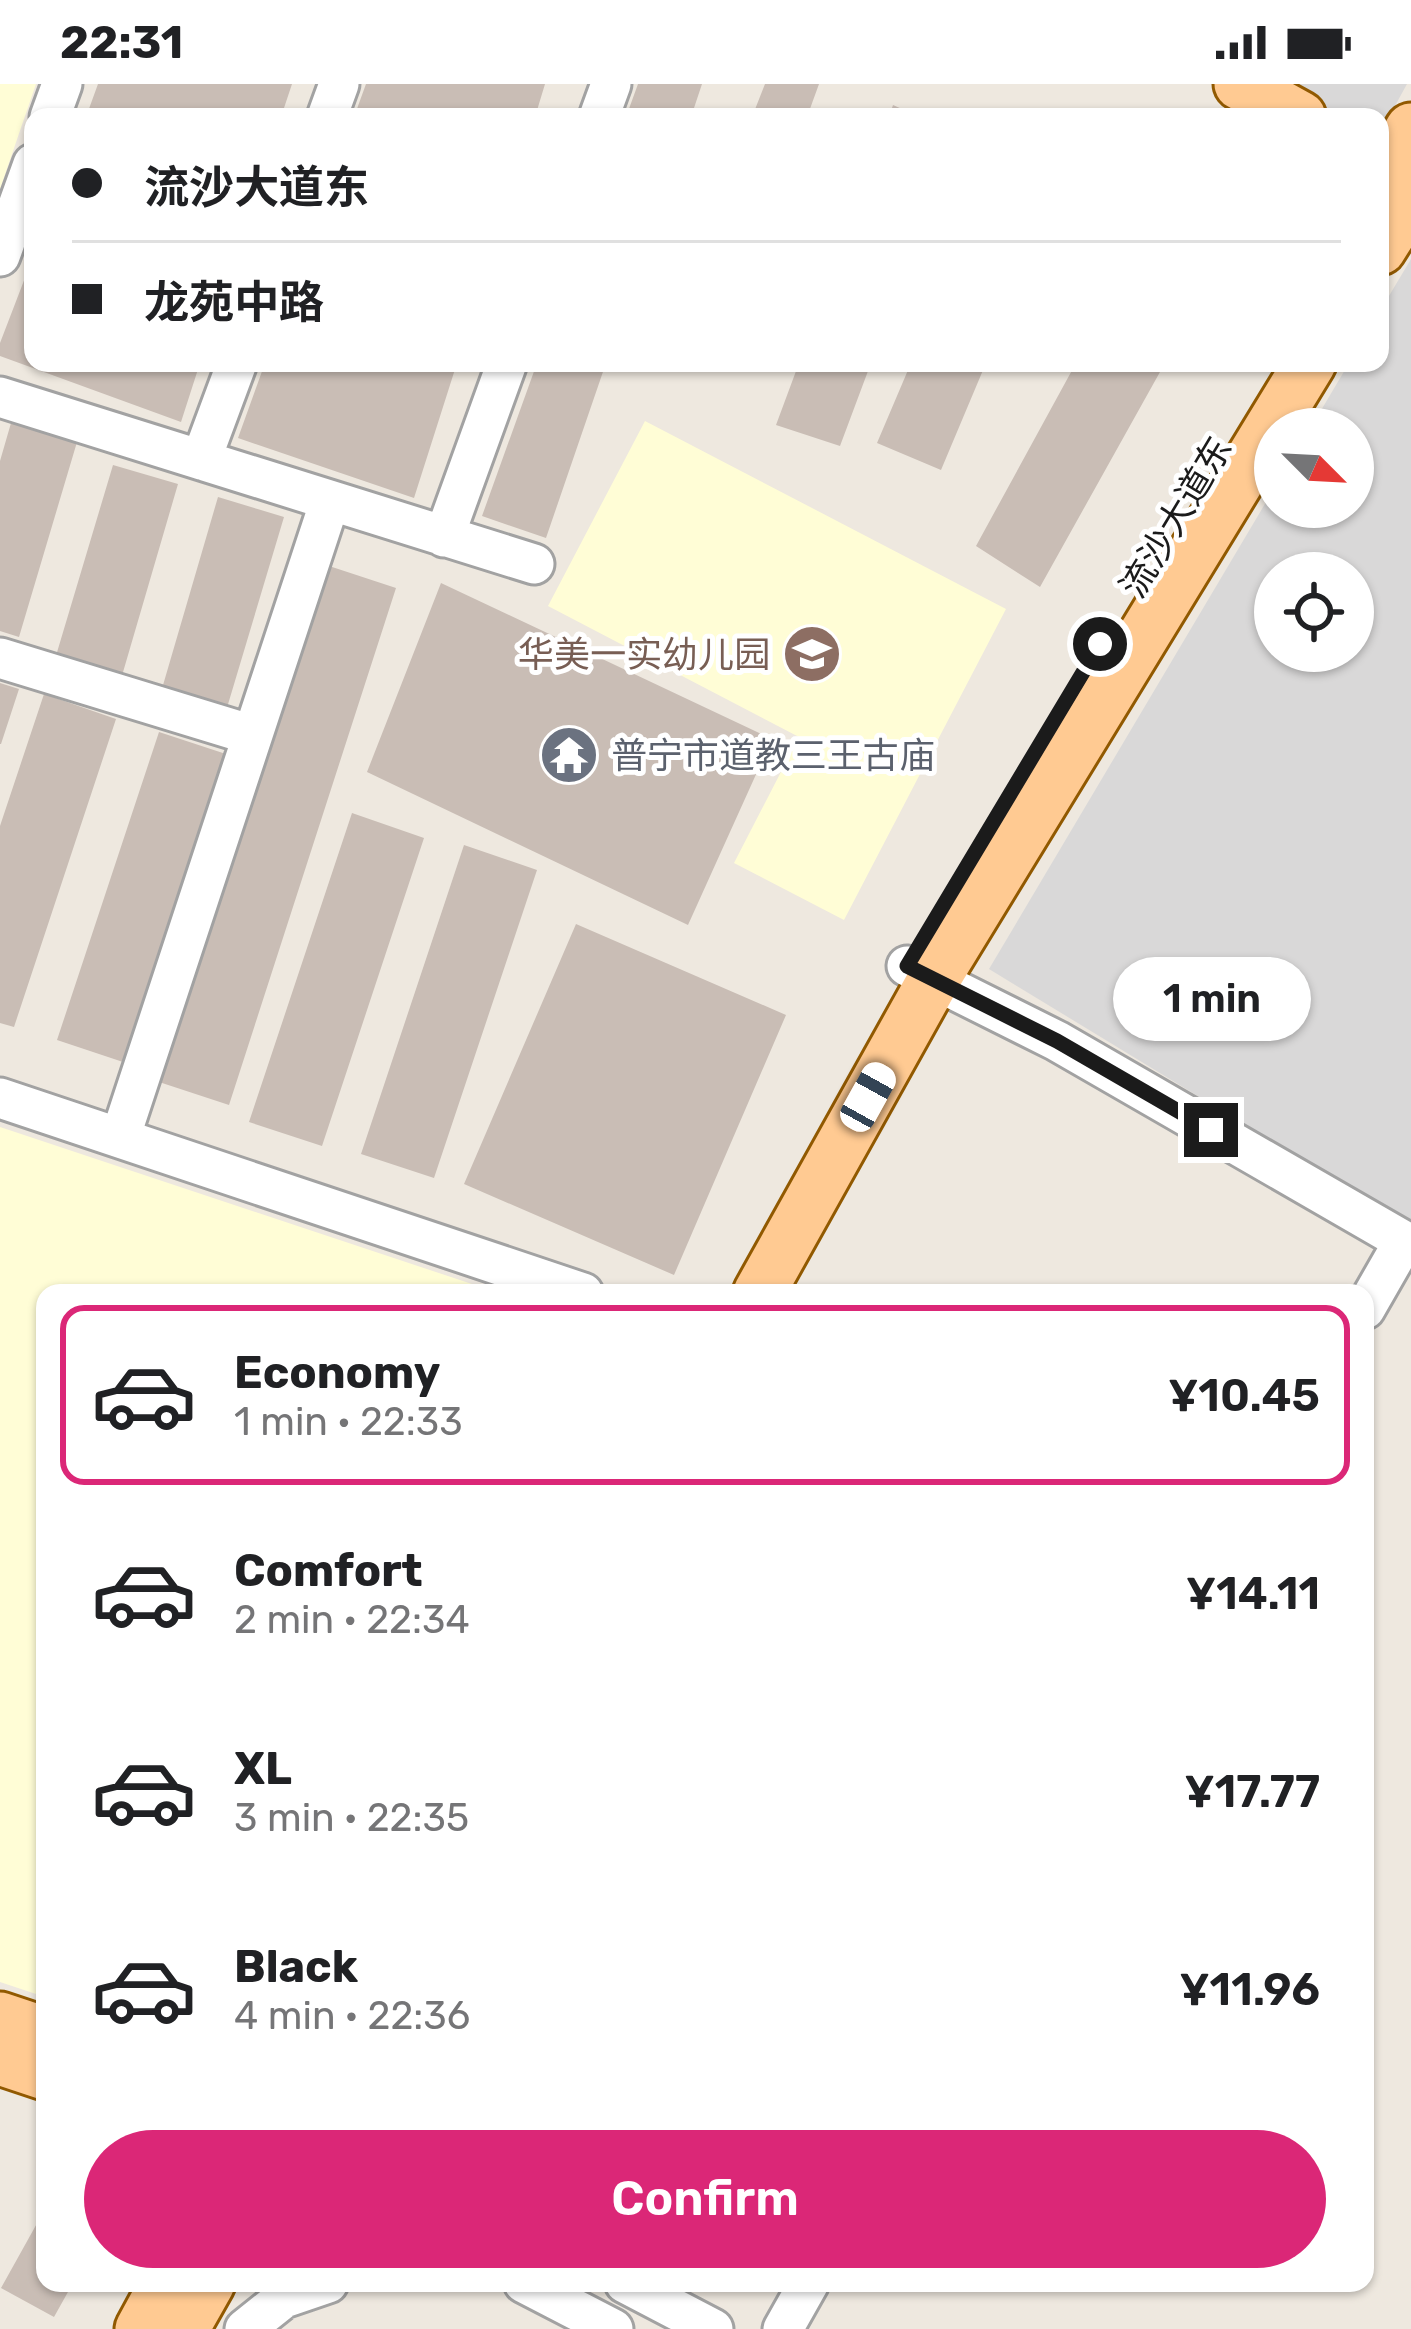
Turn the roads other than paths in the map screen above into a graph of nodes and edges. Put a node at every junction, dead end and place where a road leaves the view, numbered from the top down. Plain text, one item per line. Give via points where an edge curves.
1 (1240, 84) edge
2 (1284, 108) edge
3 (1397, 170) edge
4 (24, 189) edge
5 (1389, 207) edge
6 (0, 256) edge
7 (234, 372) edge
8 (504, 372) edge
9 (1264, 372) edge
10 (1304, 372) edge
11 (0, 397) edge
12 (202, 460) junction
13 (330, 501) junction
14 (444, 537) junction
15 (534, 565) dead end
16 (0, 658) edge
17 (252, 735) junction
18 (920, 973) junction
19 (0, 1098) edge
20 (119, 1138) junction
21 (1407, 1243) edge
22 (556, 1284) edge
23 (729, 1284) edge
24 (764, 1284) edge
25 (1374, 1295) edge
26 (0, 2018) edge
27 (36, 2030) edge
28 (0, 2059) edge
29 (36, 2071) edge
30 (161, 2292) edge
31 (204, 2292) edge
32 (303, 2292) edge
33 (541, 2292) edge
34 (642, 2292) edge
35 (804, 2292) edge
36 (141, 2329) edge
37 (183, 2329) edge
38 (245, 2329) edge
39 (613, 2329) edge
40 (712, 2329) edge
41 (783, 2329) edge

1 - 2 main road
3 - 5 main road
4 - 6 street
7 - 12 street
8 - 14 street
9 - 18 main road, 流沙大道东
10 - 18 main road, 流沙大道东
11 - 12 street
12 - 13 street
13 - 14 street
13 - 17 street
14 - 15 street
16 - 17 street
17 - 20 street
18 - 21 street via 1057,1041
18 - 23 main road, 流沙大道东
18 - 24 main road, 流沙大道东
19 - 20 street
20 - 22 street
21 - 25 street
26 - 27 main road
28 - 29 main road
30 - 36 main road
31 - 37 main road
32 - 38 street
33 - 39 street
34 - 40 street
35 - 41 street

